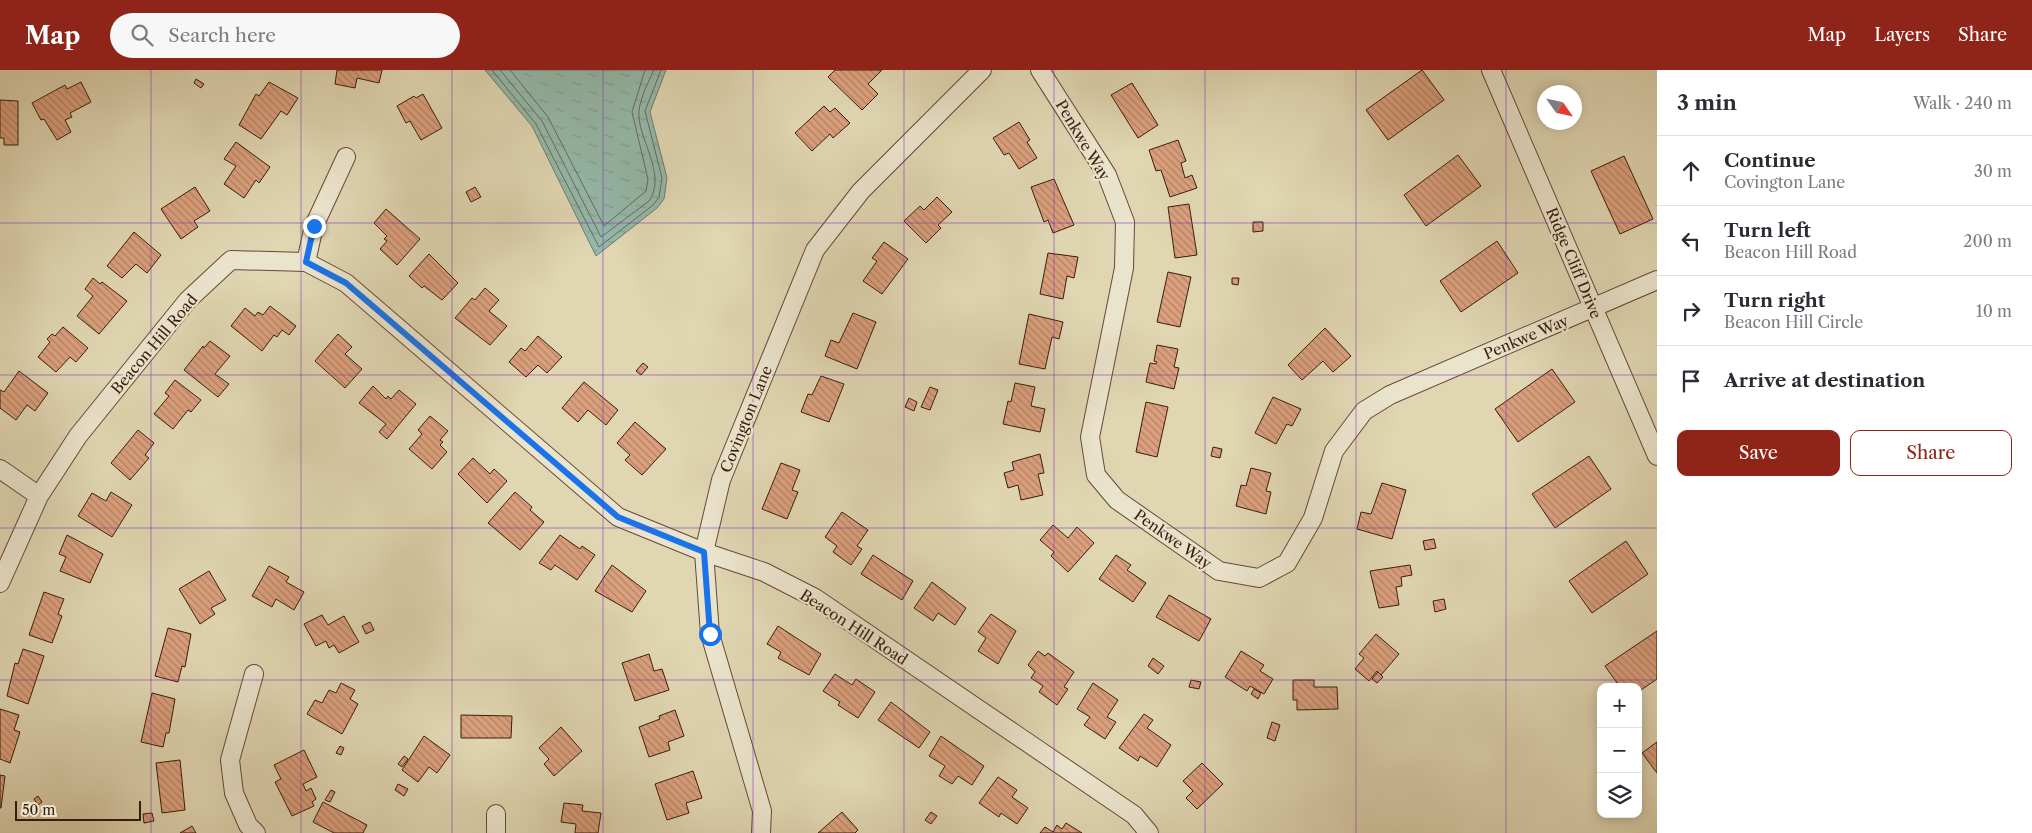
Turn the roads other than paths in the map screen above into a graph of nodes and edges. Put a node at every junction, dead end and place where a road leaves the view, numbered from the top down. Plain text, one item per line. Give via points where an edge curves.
1 (982, 70) edge
2 (1040, 70) edge
3 (1491, 70) edge
4 (346, 157) dead end
5 (306, 262) junction
6 (1657, 280) edge
7 (1593, 308) junction
8 (1657, 456) edge
9 (0, 469) edge
10 (39, 496) junction
11 (704, 552) junction
12 (0, 583) edge
13 (254, 674) dead end
14 (496, 814) dead end
15 (256, 833) edge
16 (496, 833) edge
17 (761, 833) edge
18 (1149, 833) edge

1 - 11 street, Covington Lane via 861,191 815,250 721,480
2 - 7 street, Penkwe Way via 1107,175 1124,222 1124,268 1090,437 1096,475 1116,500 1219,571 1259,578 1287,563 1312,518 1334,452 1364,411 1390,395
3 - 7 street, Ridge Cliff Drive
4 - 5 street via 314,226
5 - 10 street, Beacon Hill Road via 231,260 188,300 78,436
5 - 11 street, Beacon Hill Road via 346,283 618,517
6 - 7 street, Penkwe Way
7 - 8 street, Ridge Cliff Drive
9 - 10 street
10 - 12 street, Beacon Hill Road
11 - 17 street, Covington Lane via 710,634 762,812
11 - 18 street, Beacon Hill Road via 764,572 815,598 1134,815
13 - 15 street via 230,760 234,793 248,825
14 - 16 street

